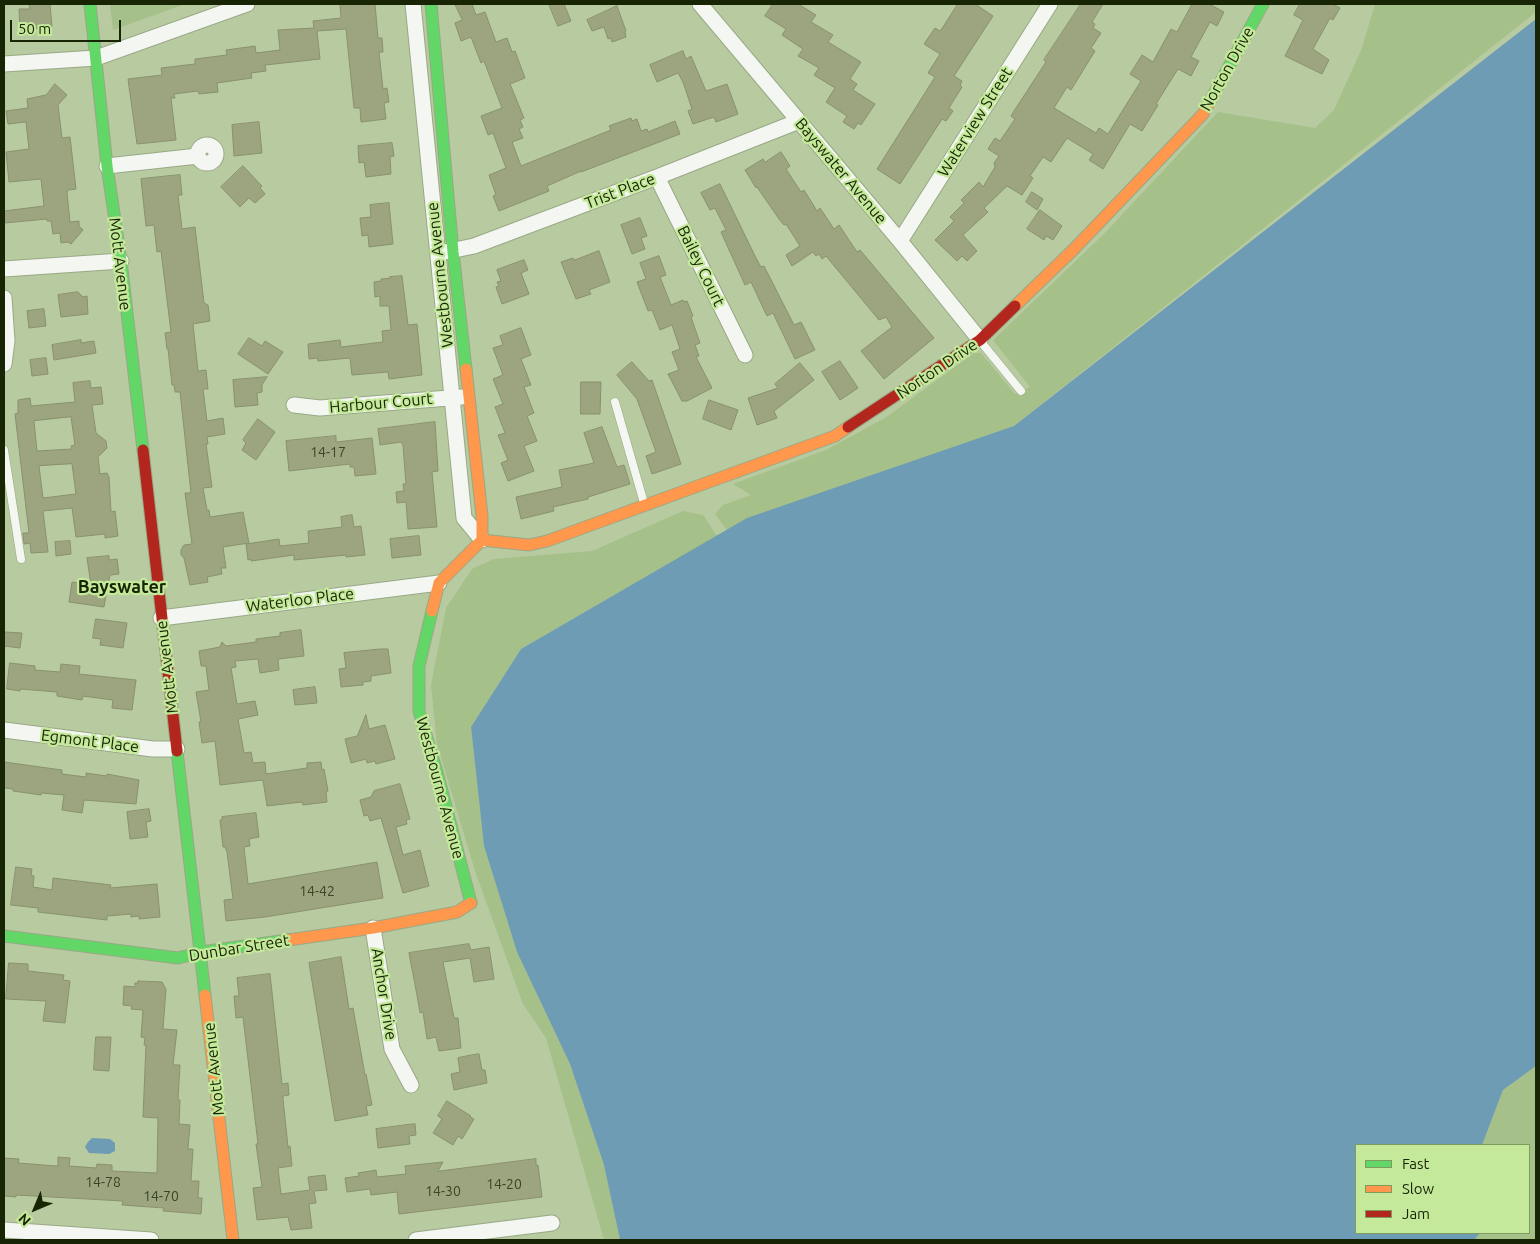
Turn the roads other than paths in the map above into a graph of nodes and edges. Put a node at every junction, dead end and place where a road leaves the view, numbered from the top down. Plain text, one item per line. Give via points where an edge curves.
1 (90, 4) edge
2 (247, 4) edge
3 (413, 4) edge
4 (431, 4) edge
5 (1050, 4) edge
6 (1263, 4) edge
7 (705, 6) edge
8 (96, 58) junction
9 (4, 64) edge
10 (799, 121) junction
11 (198, 156) dead end
12 (107, 166) junction
13 (657, 177) junction
14 (900, 241) junction
15 (445, 252) junction
16 (121, 261) junction
17 (4, 269) edge
18 (4, 298) edge
19 (980, 340) junction
20 (745, 355) dead end
21 (4, 364) edge
22 (1021, 391) dead end
23 (468, 397) junction
24 (452, 398) junction
25 (615, 402) dead end
26 (294, 404) dead end
27 (4, 450) edge
28 (645, 505) junction
29 (482, 540) junction
30 (21, 559) dead end
31 (440, 583) junction
32 (161, 618) junction
33 (4, 730) edge
34 (177, 750) junction
35 (471, 904) joint
36 (373, 928) junction
37 (4, 936) edge
38 (200, 952) junction
39 (411, 1085) dead end
40 (552, 1223) dead end
41 (4, 1230) edge
42 (151, 1240) edge
43 (233, 1240) edge
44 (416, 1240) edge

1 - 8 street, Mott Avenue
2 - 8 street
3 - 15 street, Westbourne Avenue
4 - 15 street, Westbourne Avenue
5 - 14 street, Waterview Street
6 - 19 street, Norton Drive via 1203,114 1074,249
7 - 10 street, Bayswater Avenue
8 - 9 street
8 - 12 street, Mott Avenue
10 - 13 street, Trist Place
10 - 14 street, Bayswater Avenue
11 - 12 street
12 - 16 street, Mott Avenue
13 - 15 street, Trist Place via 474,246
13 - 20 street, Bailey Court
14 - 19 street, Bayswater Avenue
15 - 23 street, Westbourne Avenue
15 - 24 street, Westbourne Avenue
16 - 17 street
16 - 32 street, Mott Avenue
18 - 21 street via 7,342
19 - 22 lane
19 - 28 street, Norton Drive via 835,436
23 - 24 street, Harbour Court
23 - 29 street, Westbourne Avenue
24 - 26 street, Harbour Court via 320,408
24 - 29 street, Westbourne Avenue via 464,518
25 - 28 lane
27 - 30 lane
28 - 29 street, Norton Drive via 529,545
29 - 31 street
31 - 32 street, Waterloo Place
31 - 35 street, Westbourne Avenue via 420,666 419,711
32 - 34 street, Mott Avenue
33 - 34 street, Egmont Place
34 - 38 street, Mott Avenue
35 - 36 street, Dunbar Street via 457,912
36 - 38 street, Dunbar Street
36 - 39 street, Anchor Drive via 392,1049
37 - 38 street, Dunbar Street via 178,958
38 - 43 street, Mott Avenue
40 - 44 street
41 - 42 street

